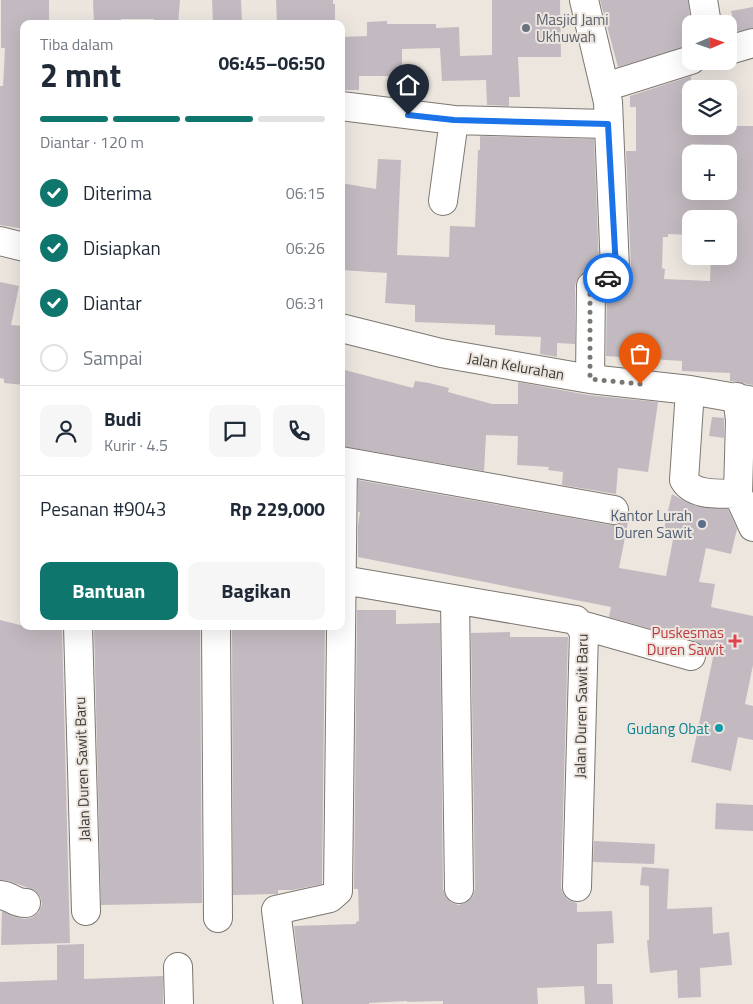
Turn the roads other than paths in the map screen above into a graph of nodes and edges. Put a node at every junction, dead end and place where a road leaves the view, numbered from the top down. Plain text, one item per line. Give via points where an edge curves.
1 (584, 0) edge
2 (703, 0) edge
3 (706, 15) edge
4 (753, 44) edge
5 (738, 48) edge
6 (682, 63) edge
7 (605, 87) junction
8 (345, 106) edge
9 (454, 120) junction
10 (608, 124) junction
11 (443, 201) dead end
12 (0, 241) edge
13 (20, 246) edge
14 (345, 329) edge
15 (590, 379) junction
16 (690, 390) junction
17 (745, 399) edge
18 (345, 463) edge
19 (738, 494) junction
20 (614, 510) dead end
21 (753, 527) edge
22 (345, 580) edge
23 (455, 600) junction
24 (581, 625) junction
25 (78, 630) edge
26 (216, 630) edge
27 (342, 630) edge
28 (691, 656) dead end
29 (578, 887) dead end
30 (459, 889) dead end
31 (0, 895) edge
32 (26, 904) dead end
33 (86, 911) dead end
34 (218, 918) dead end
35 (178, 967) dead end
36 (179, 1004) edge
37 (288, 1004) edge

1 - 7 street
2 - 3 street
4 - 5 street
6 - 7 street
7 - 10 street
8 - 9 street
9 - 10 street
9 - 11 street
10 - 15 street via 616,269 610,277 591,286
12 - 13 street
14 - 15 street, Jalan Kelurahan via 441,353
15 - 16 street, Jalan Kelurahan
16 - 17 street, Jalan Kelurahan
16 - 19 street via 684,480 694,490
17 - 19 street via 740,420
18 - 20 street
19 - 21 street
22 - 23 street, Jalan Duren Sawit Baru
23 - 24 street, Jalan Duren Sawit Baru via 576,620
23 - 30 street
24 - 28 street
24 - 29 street, Jalan Duren Sawit Baru via 584,632
25 - 33 street, Jalan Duren Sawit Baru
26 - 34 street
27 - 37 street via 338,891 330,898 276,910
31 - 32 street
35 - 36 street

